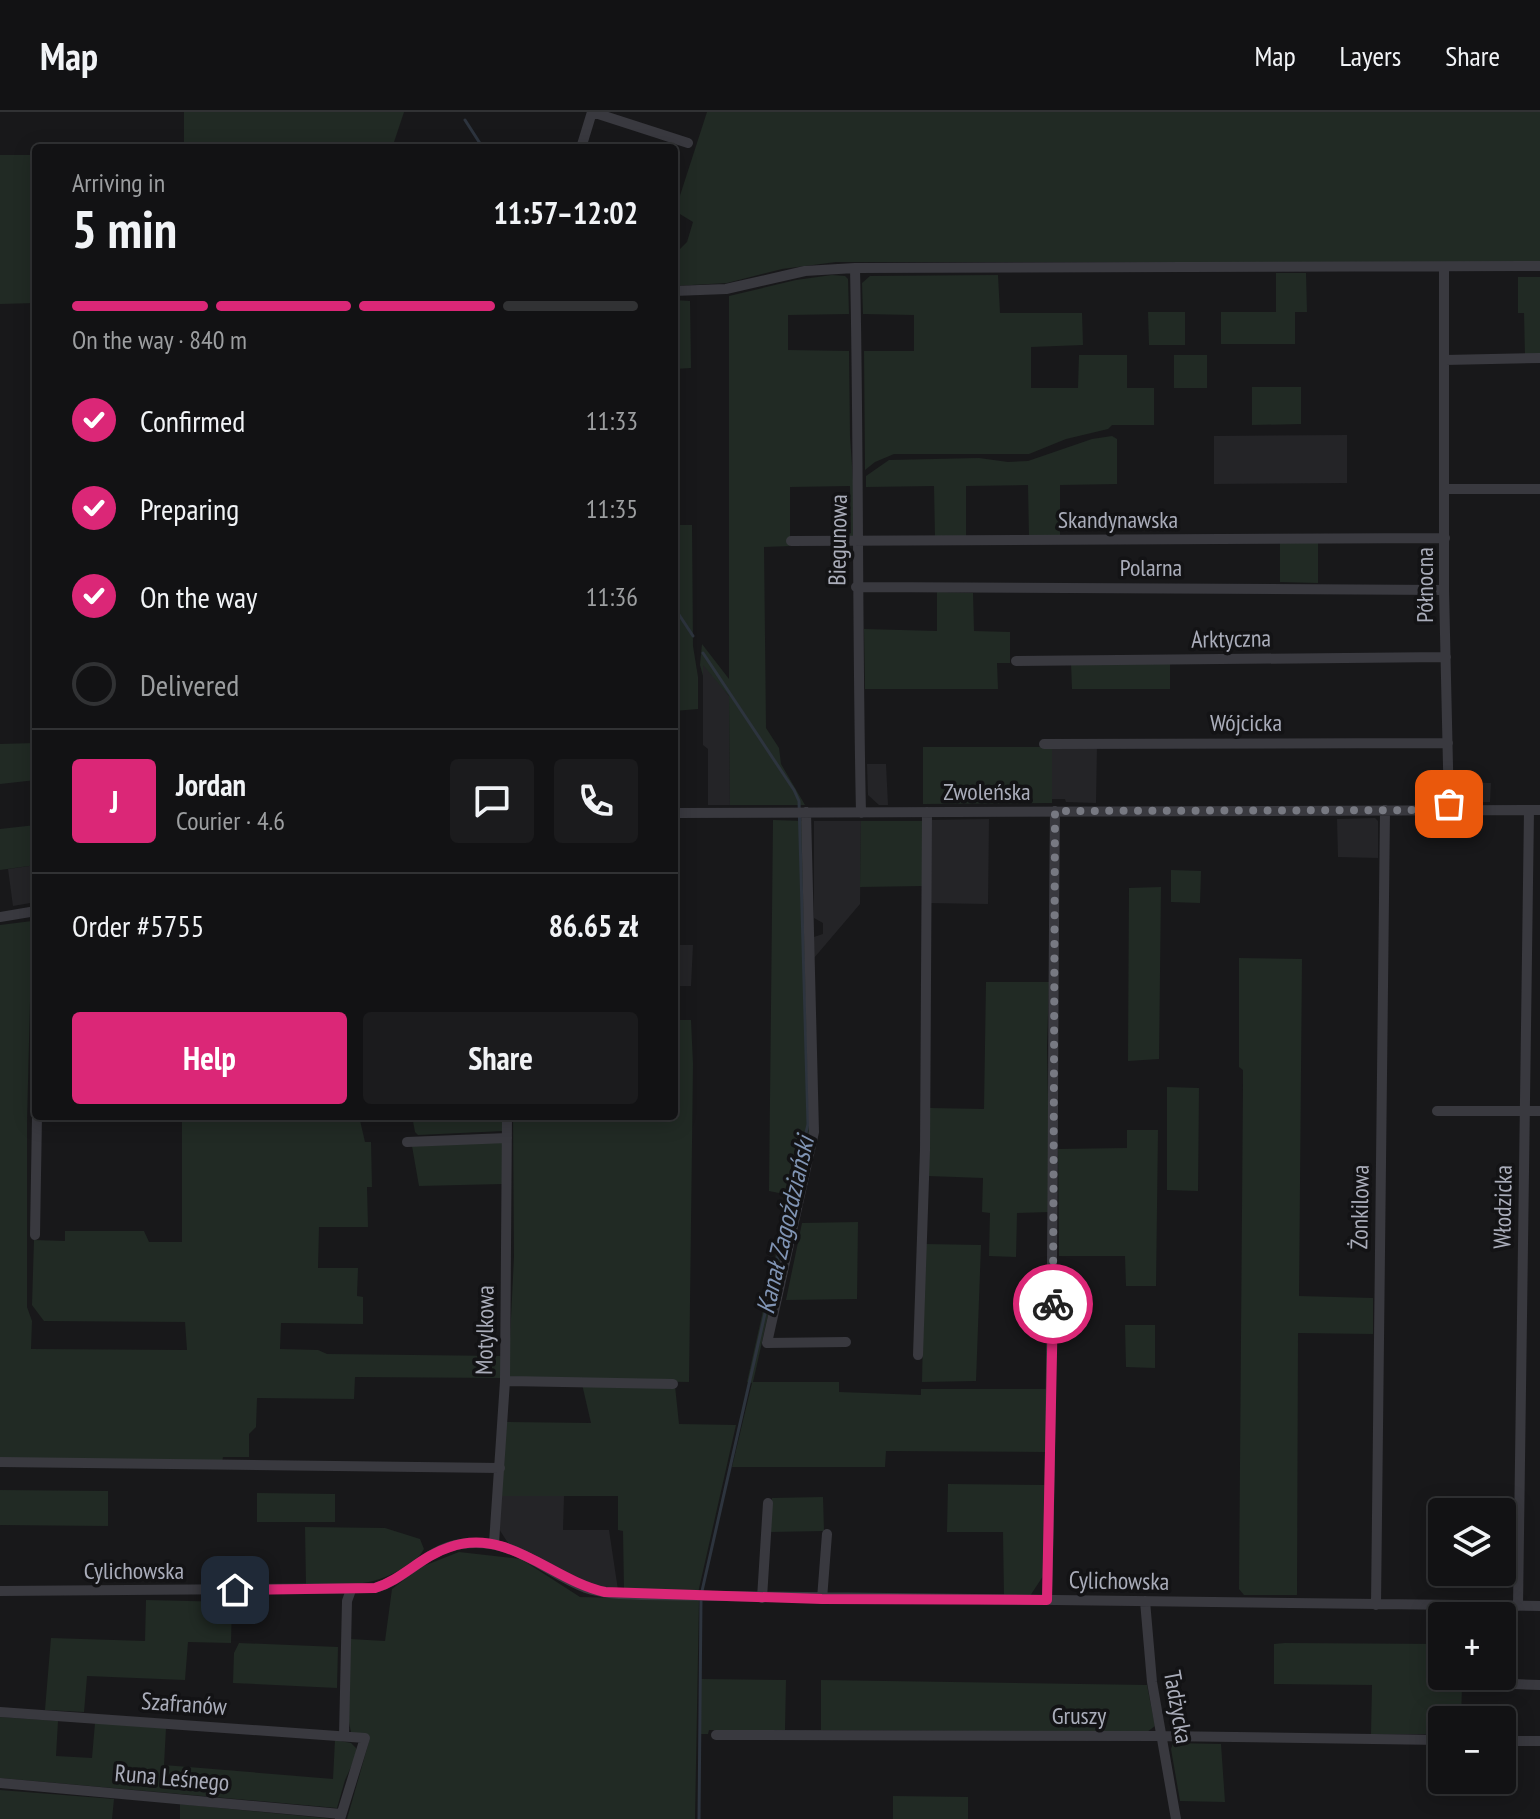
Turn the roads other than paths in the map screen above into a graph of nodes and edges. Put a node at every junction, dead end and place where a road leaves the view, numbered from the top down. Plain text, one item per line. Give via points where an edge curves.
1 (592, 112) edge
2 (688, 143) dead end
3 (582, 144) edge
4 (1540, 266) edge
5 (1444, 267) junction
6 (855, 268) junction
7 (678, 291) edge
8 (1540, 358) edge
9 (1445, 360) junction
10 (1445, 489) junction
11 (1540, 489) edge
12 (1445, 538) junction
13 (791, 541) dead end
14 (856, 541) junction
15 (856, 587) junction
16 (1444, 590) junction
17 (1446, 657) junction
18 (1016, 661) dead end
19 (1448, 743) junction
20 (1044, 744) dead end
21 (1385, 810) junction
22 (1449, 810) junction
23 (1535, 810) edge
24 (1055, 811) junction
25 (927, 812) junction
26 (678, 813) edge
27 (800, 813) junction
28 (861, 813) junction
29 (32, 912) edge
30 (0, 917) edge
31 (1437, 1111) dead end
32 (1525, 1111) junction
33 (1540, 1111) edge
34 (37, 1120) edge
35 (507, 1120) edge
36 (507, 1138) junction
37 (407, 1142) dead end
38 (35, 1235) dead end
39 (846, 1342) dead end
40 (918, 1355) dead end
41 (505, 1381) junction
42 (673, 1384) dead end
43 (0, 1462) edge
44 (500, 1468) junction
45 (768, 1503) dead end
46 (827, 1534) dead end
47 (494, 1543) junction
48 (351, 1590) junction
49 (0, 1591) edge
50 (762, 1598) junction
51 (822, 1599) junction
52 (1047, 1600) junction
53 (1145, 1601) junction
54 (1376, 1605) junction
55 (1518, 1606) junction
56 (1540, 1606) edge
57 (1516, 1684) edge
58 (1540, 1685) edge
59 (0, 1712) edge
60 (716, 1735) dead end
61 (344, 1736) junction
62 (1161, 1736) junction
63 (1428, 1740) edge
64 (1516, 1741) edge
65 (1540, 1741) edge
66 (0, 1783) edge
67 (340, 1816) edge
68 (1176, 1819) edge

1 - 2 street
1 - 3 street
4 - 5 street
5 - 6 street
5 - 9 street, Północna
6 - 7 street via 805,271 726,289
6 - 14 street, Biegunowa
8 - 9 street
9 - 10 street, Północna
10 - 11 street
10 - 12 street, Północna
12 - 14 street, Skandynawska
12 - 16 street, Północna
13 - 14 street, Skandynawska
14 - 15 street, Biegunowa
15 - 16 street, Polarna
15 - 28 street, Biegunowa
16 - 17 street, Północna
17 - 18 street, Arktyczna
17 - 19 street, Północna
19 - 20 street, Wójcicka
19 - 22 street, Północna
21 - 22 street, Zwoleńska
21 - 24 street, Zwoleńska
21 - 54 street, Żonkilowa
22 - 23 street, Zwoleńska
23 - 32 street, Włodzicka
24 - 25 street, Zwoleńska
24 - 52 street
25 - 28 street, Zwoleńska
25 - 40 street
26 - 27 street, Zwoleńska
27 - 28 street, Zwoleńska
27 - 39 street via 814,1132 767,1343
29 - 30 street
31 - 32 street
32 - 33 street
32 - 55 street, Włodzicka
34 - 38 street
35 - 36 street, Motylkowa
36 - 37 street
36 - 41 street, Motylkowa
41 - 42 street
41 - 44 street, Motylkowa
43 - 44 street
44 - 47 street, Motylkowa
45 - 50 street
46 - 51 street
47 - 48 street, Cylichowska via 450,1547 426,1556 391,1584
47 - 50 street, Cylichowska via 590,1589
48 - 49 street, Cylichowska
48 - 61 street
50 - 51 street, Cylichowska
51 - 52 street, Cylichowska
52 - 53 street, Cylichowska
53 - 54 street, Cylichowska
53 - 62 street, Tadżycka
54 - 55 street, Cylichowska
55 - 56 street, Cylichowska
57 - 58 street
59 - 61 street, Szafranów
60 - 62 street, Gruszy
61 - 67 street, Szafranów via 365,1738
62 - 63 street, Gruszy
62 - 68 street, Tadżycka
64 - 65 street
66 - 67 street, Runa Leśnego

